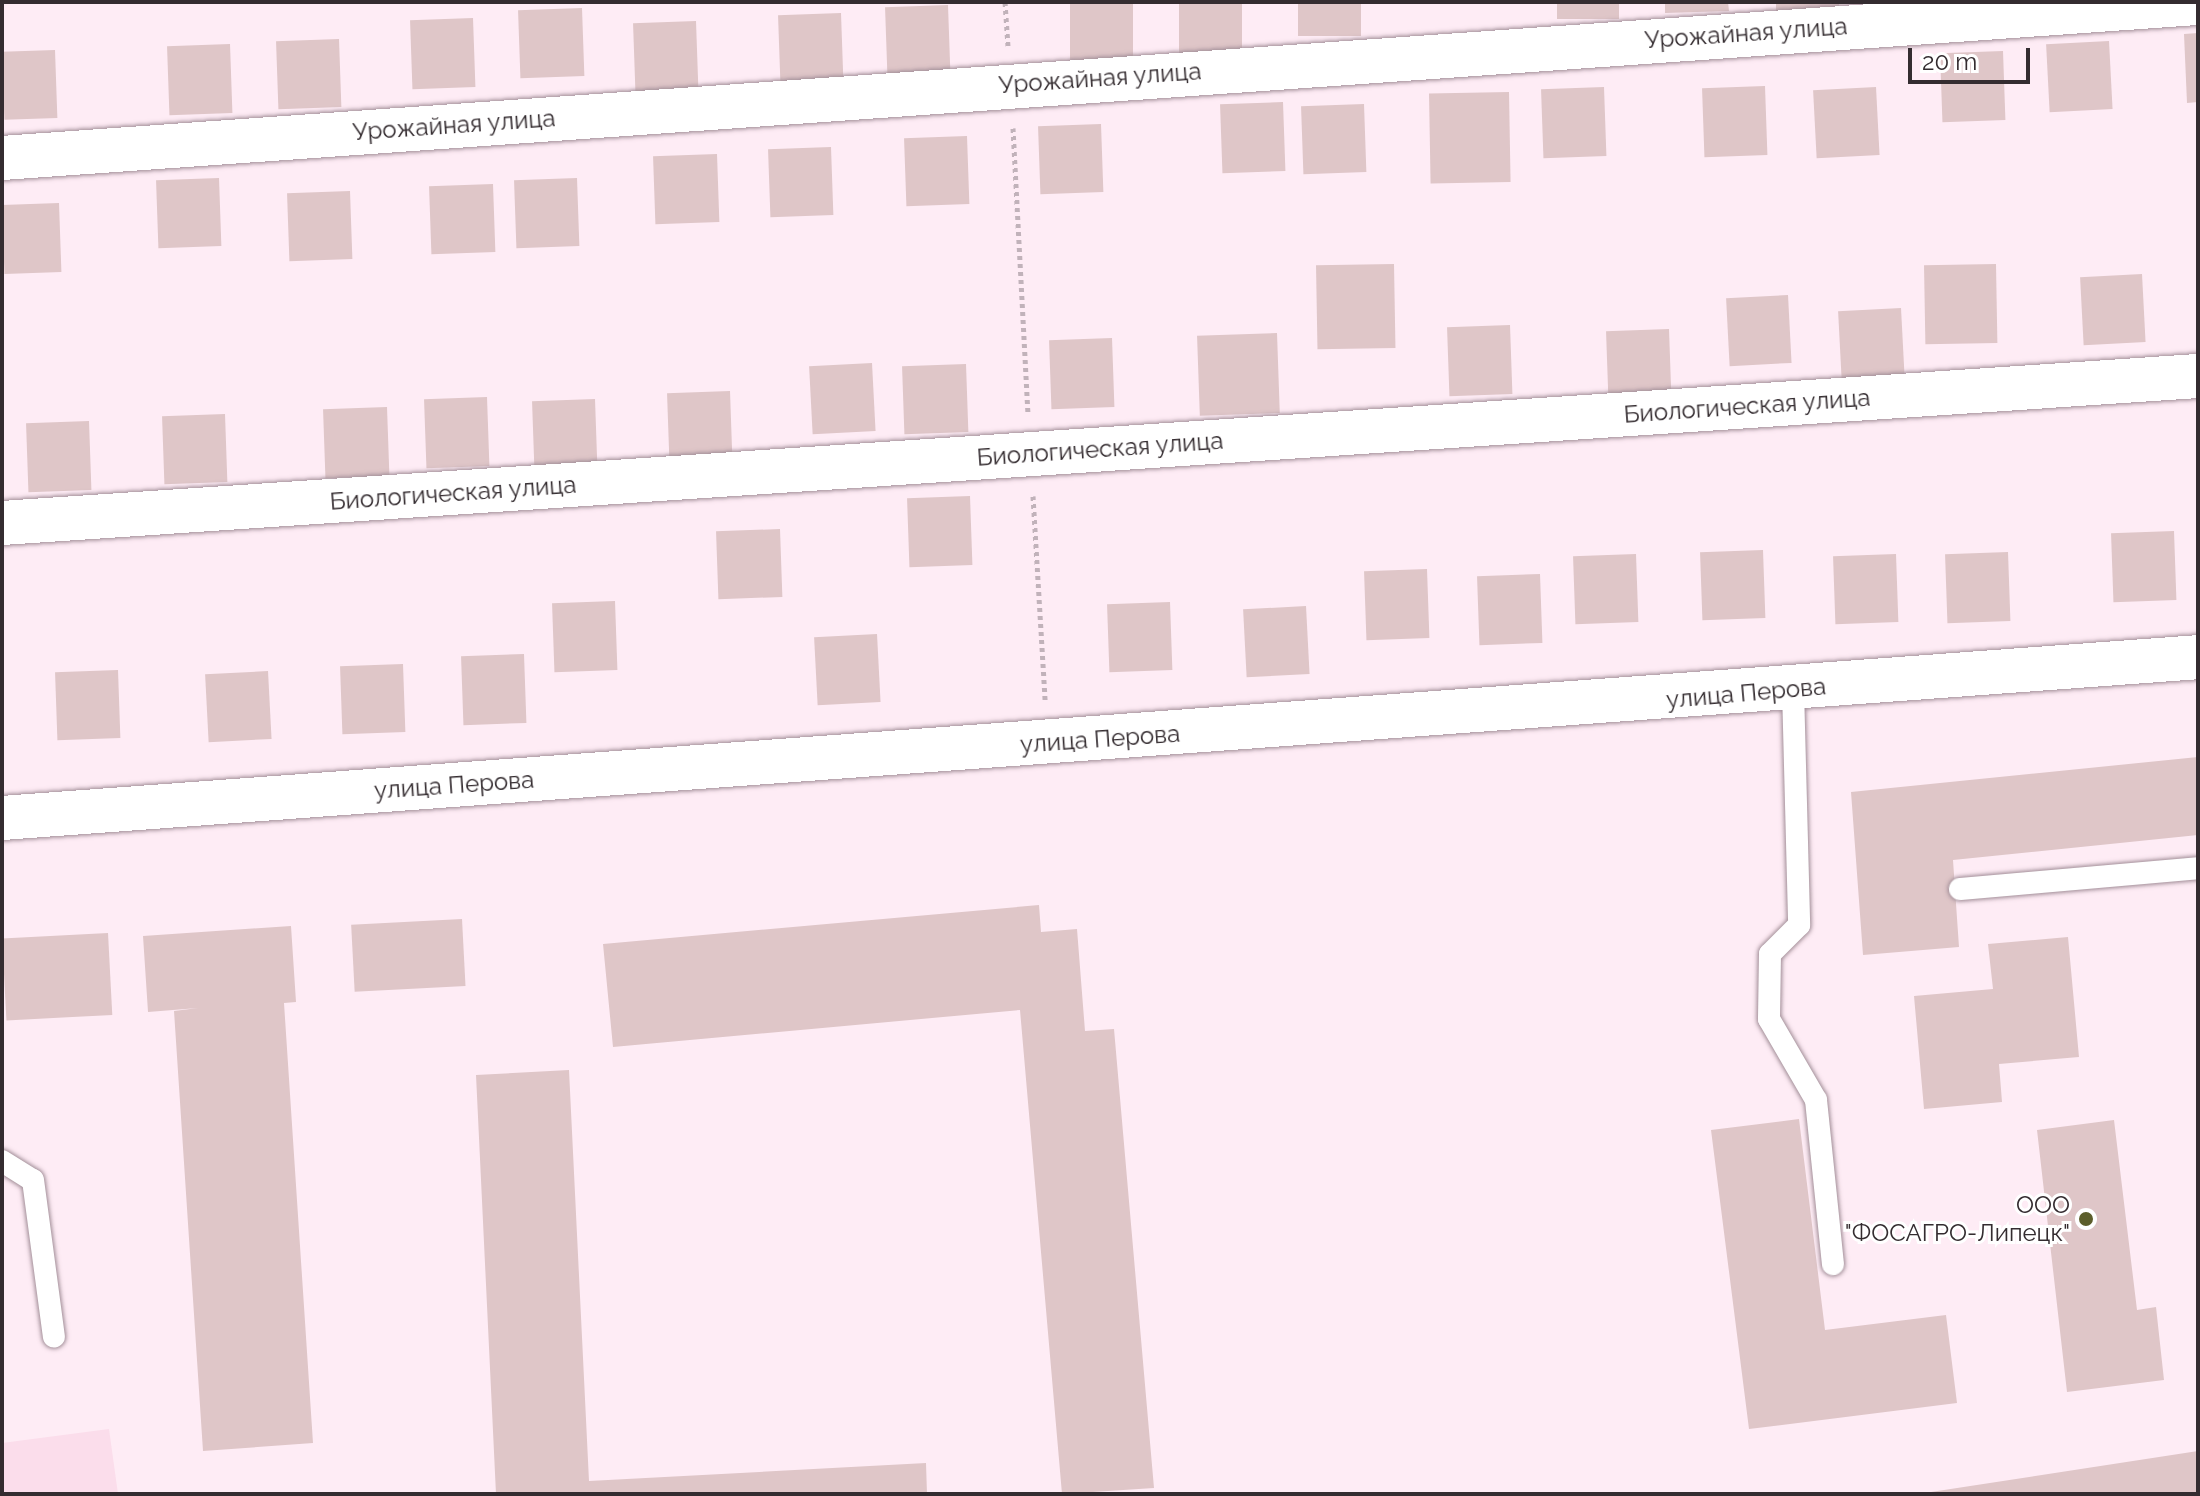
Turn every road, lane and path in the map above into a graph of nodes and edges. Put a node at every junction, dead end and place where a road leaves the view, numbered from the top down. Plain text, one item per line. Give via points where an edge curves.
1 (1005, 2) edge
2 (2198, 3) edge
3 (1010, 84) junction
4 (2, 158) edge
5 (2198, 376) edge
6 (1031, 453) junction
7 (2, 523) edge
8 (2198, 657) edge
9 (1793, 689) junction
10 (1047, 742) junction
11 (2, 818) edge
12 (2198, 868) edge
13 (1960, 889) dead end
14 (2, 1161) edge
15 (1833, 1264) dead end
16 (54, 1337) dead end

1 - 3 path
2 - 3 street, Урожайная улица
3 - 4 street, Урожайная улица
3 - 6 path
5 - 6 street, Биологическая улица
6 - 7 street, Биологическая улица
6 - 10 path
8 - 9 street, улица Перова
9 - 10 street, улица Перова
9 - 15 lane via 1799,925 1770,954 1769,1019 1816,1100
10 - 11 street, улица Перова
12 - 13 lane
14 - 16 lane via 33,1180

